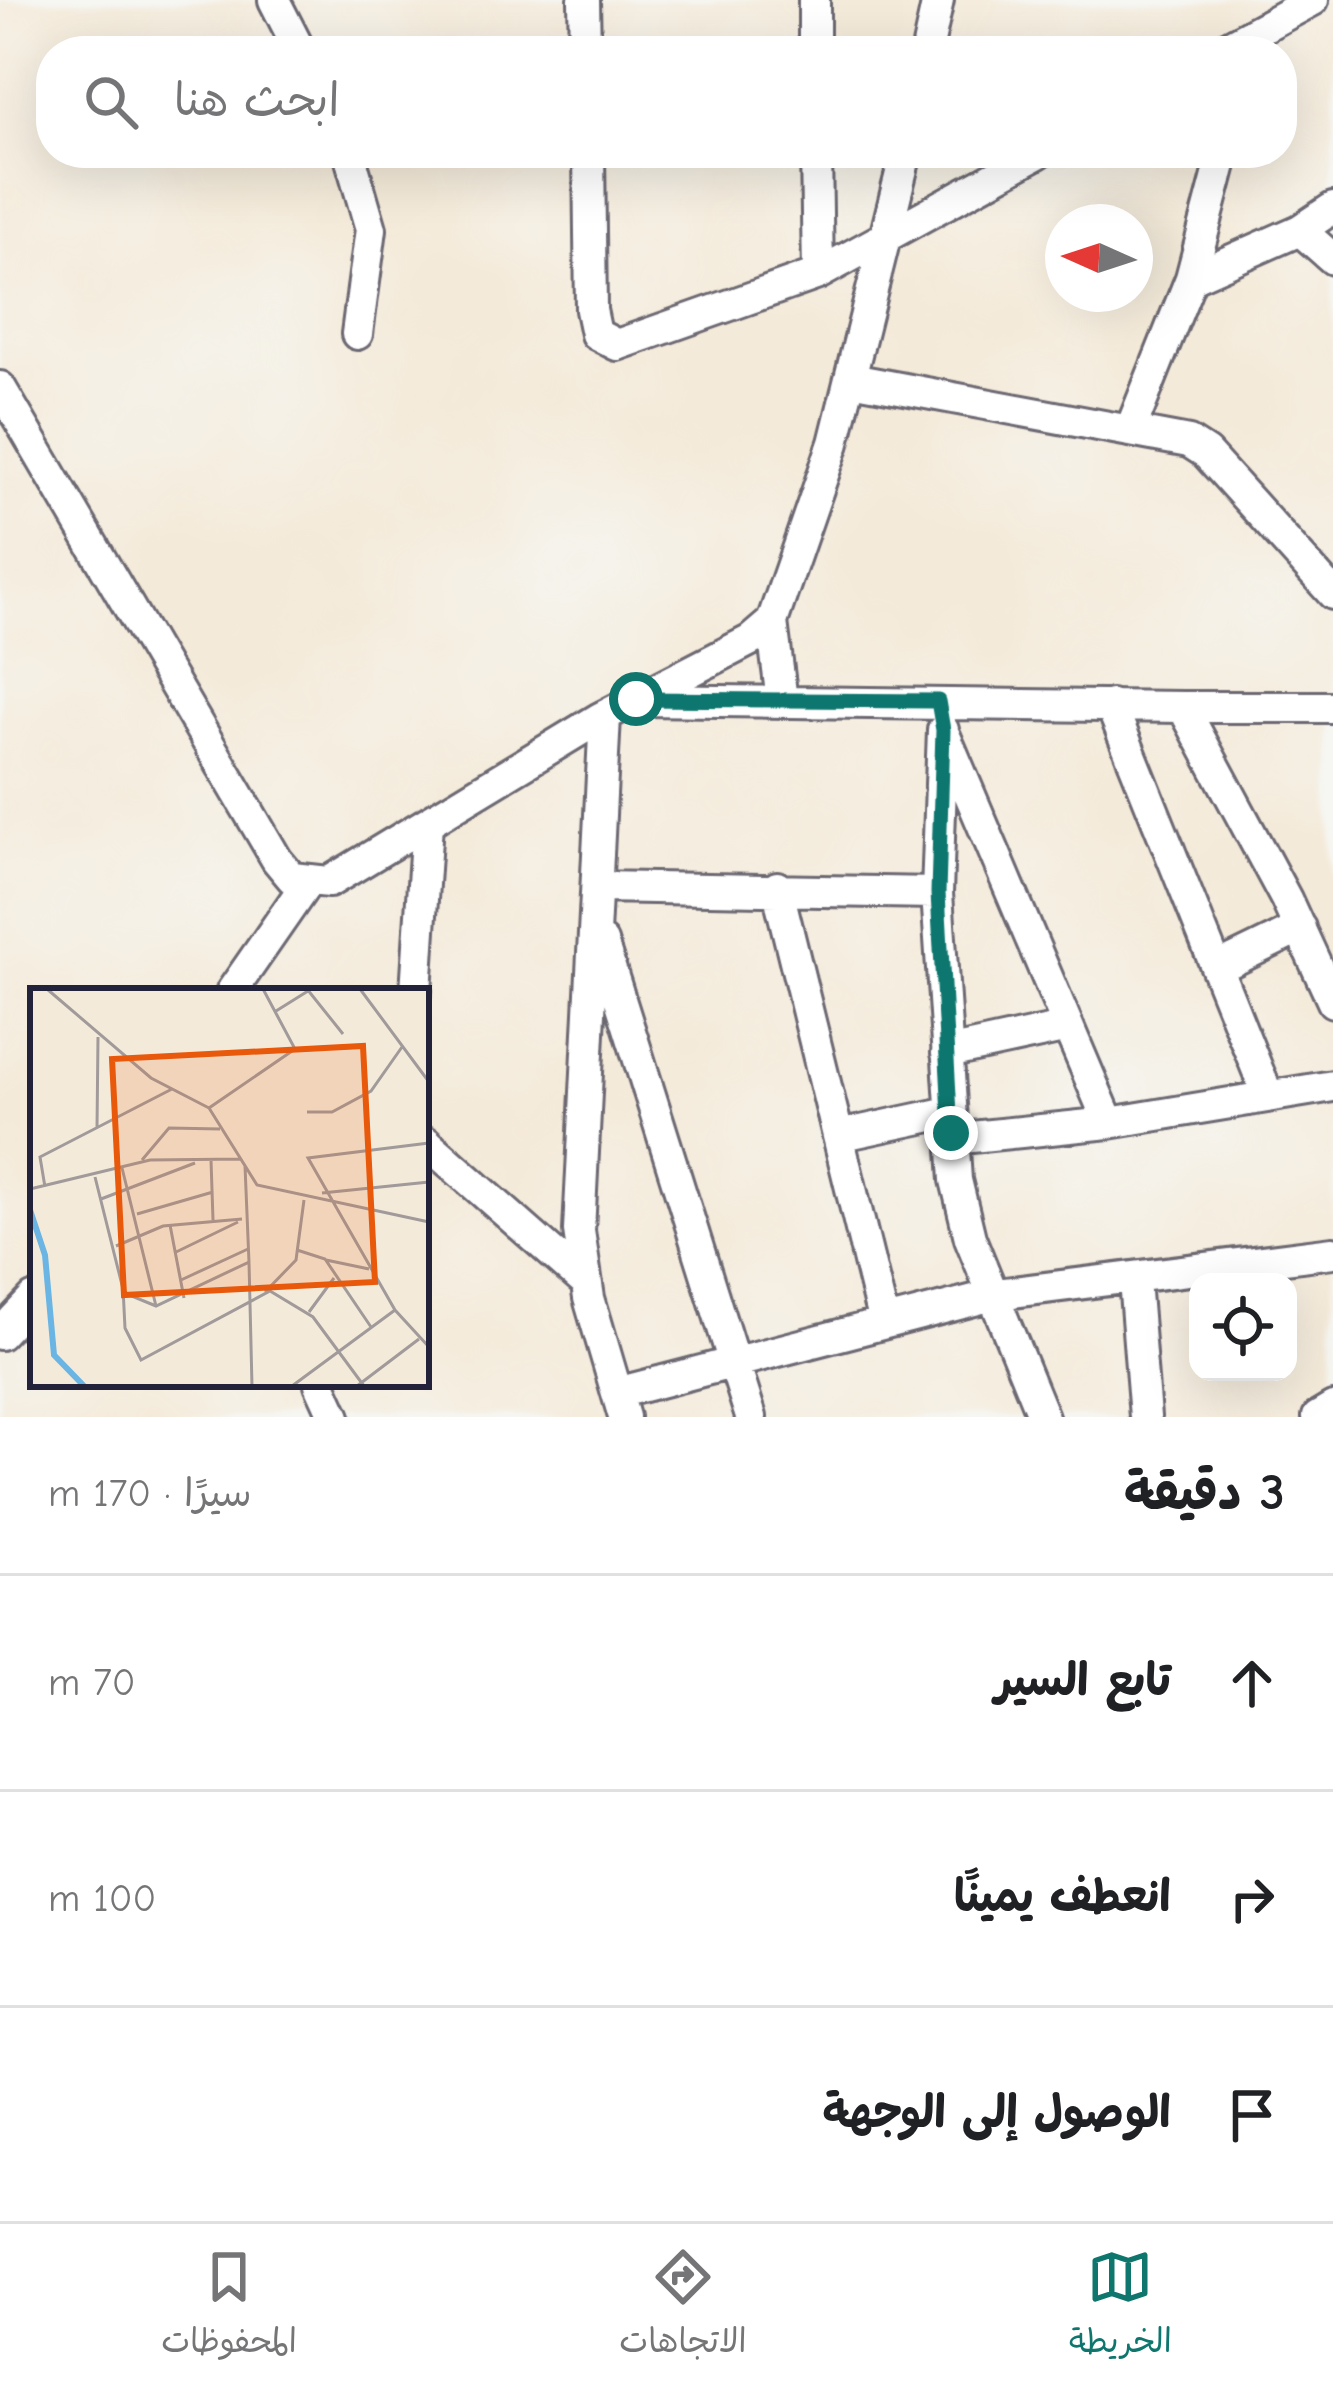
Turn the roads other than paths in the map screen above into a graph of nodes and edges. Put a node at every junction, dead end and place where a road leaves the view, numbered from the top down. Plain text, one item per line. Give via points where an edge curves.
1 (274, 0) edge
2 (584, 0) edge
3 (814, 0) edge
4 (938, 0) edge
5 (1312, 0) edge
6 (292, 36) edge
7 (584, 36) edge
8 (814, 36) edge
9 (930, 36) edge
10 (1261, 36) edge
11 (353, 168) edge
12 (589, 168) edge
13 (816, 168) edge
14 (903, 168) edge
15 (1012, 168) edge
16 (1220, 168) edge
17 (1333, 208) edge
18 (1300, 230) junction
19 (887, 240) junction
20 (1333, 259) edge
21 (818, 274) junction
22 (1192, 278) junction
23 (357, 334) dead end
24 (850, 379) junction
25 (0, 387) edge
26 (1130, 430) junction
27 (1333, 594) edge
28 (772, 622) junction
29 (636, 699) junction
30 (782, 701) junction
31 (1111, 705) junction
32 (1183, 706) junction
33 (1333, 707) edge
34 (940, 715) junction
35 (604, 716) junction
36 (427, 824) junction
37 (308, 884) junction
38 (598, 887) junction
39 (777, 887) junction
40 (938, 893) junction
41 (597, 923) junction
42 (1300, 928) junction
43 (1218, 968) junction
44 (234, 988) edge
45 (416, 988) edge
46 (1333, 1002) edge
47 (1068, 1027) junction
48 (946, 1053) junction
49 (1333, 1086) edge
50 (1268, 1096) junction
51 (1109, 1123) junction
52 (951, 1126) junction
53 (838, 1136) junction
54 (429, 1145) edge
55 (1333, 1252) edge
56 (1133, 1280) junction
57 (585, 1282) junction
58 (997, 1294) junction
59 (30, 1302) edge
60 (883, 1319) junction
61 (0, 1334) edge
62 (733, 1361) junction
63 (321, 1387) edge
64 (621, 1405) edge
65 (1333, 1408) edge
66 (335, 1417) edge
67 (751, 1417) edge
68 (1043, 1417) edge
69 (1144, 1417) edge
70 (1318, 1417) edge

1 - 6 street
2 - 7 street
3 - 8 street
4 - 9 street
5 - 10 street
11 - 23 street via 371,229
12 - 21 street via 591,310 596,334 617,345
13 - 21 street
14 - 19 street
15 - 19 street
16 - 22 street
17 - 18 street
18 - 20 street
18 - 22 street
19 - 21 street
19 - 24 street
22 - 26 street
24 - 26 street
24 - 28 street
25 - 37 street via 277,860
26 - 27 street via 1206,453
28 - 29 street
28 - 30 street
29 - 30 street
29 - 35 street
30 - 34 street
31 - 32 street
31 - 34 street
31 - 43 street
32 - 33 street
32 - 42 street
34 - 40 street
34 - 47 street
35 - 36 street
35 - 38 street
36 - 37 street via 329,882
36 - 45 street
37 - 44 street
38 - 39 street
38 - 41 street
39 - 40 street
39 - 53 street
40 - 48 street
41 - 57 street via 579,1231
41 - 62 street
42 - 43 street
42 - 46 street
43 - 50 street
47 - 48 street
47 - 51 street
48 - 52 street
49 - 50 street
50 - 51 street
51 - 52 street
52 - 53 street
52 - 58 street via 970,1238
53 - 60 street
54 - 57 street
55 - 56 street
56 - 58 street
56 - 69 street
57 - 64 street
58 - 60 street
58 - 68 street
59 - 61 street
60 - 62 street
62 - 64 street
62 - 67 street
63 - 66 street
65 - 70 street

